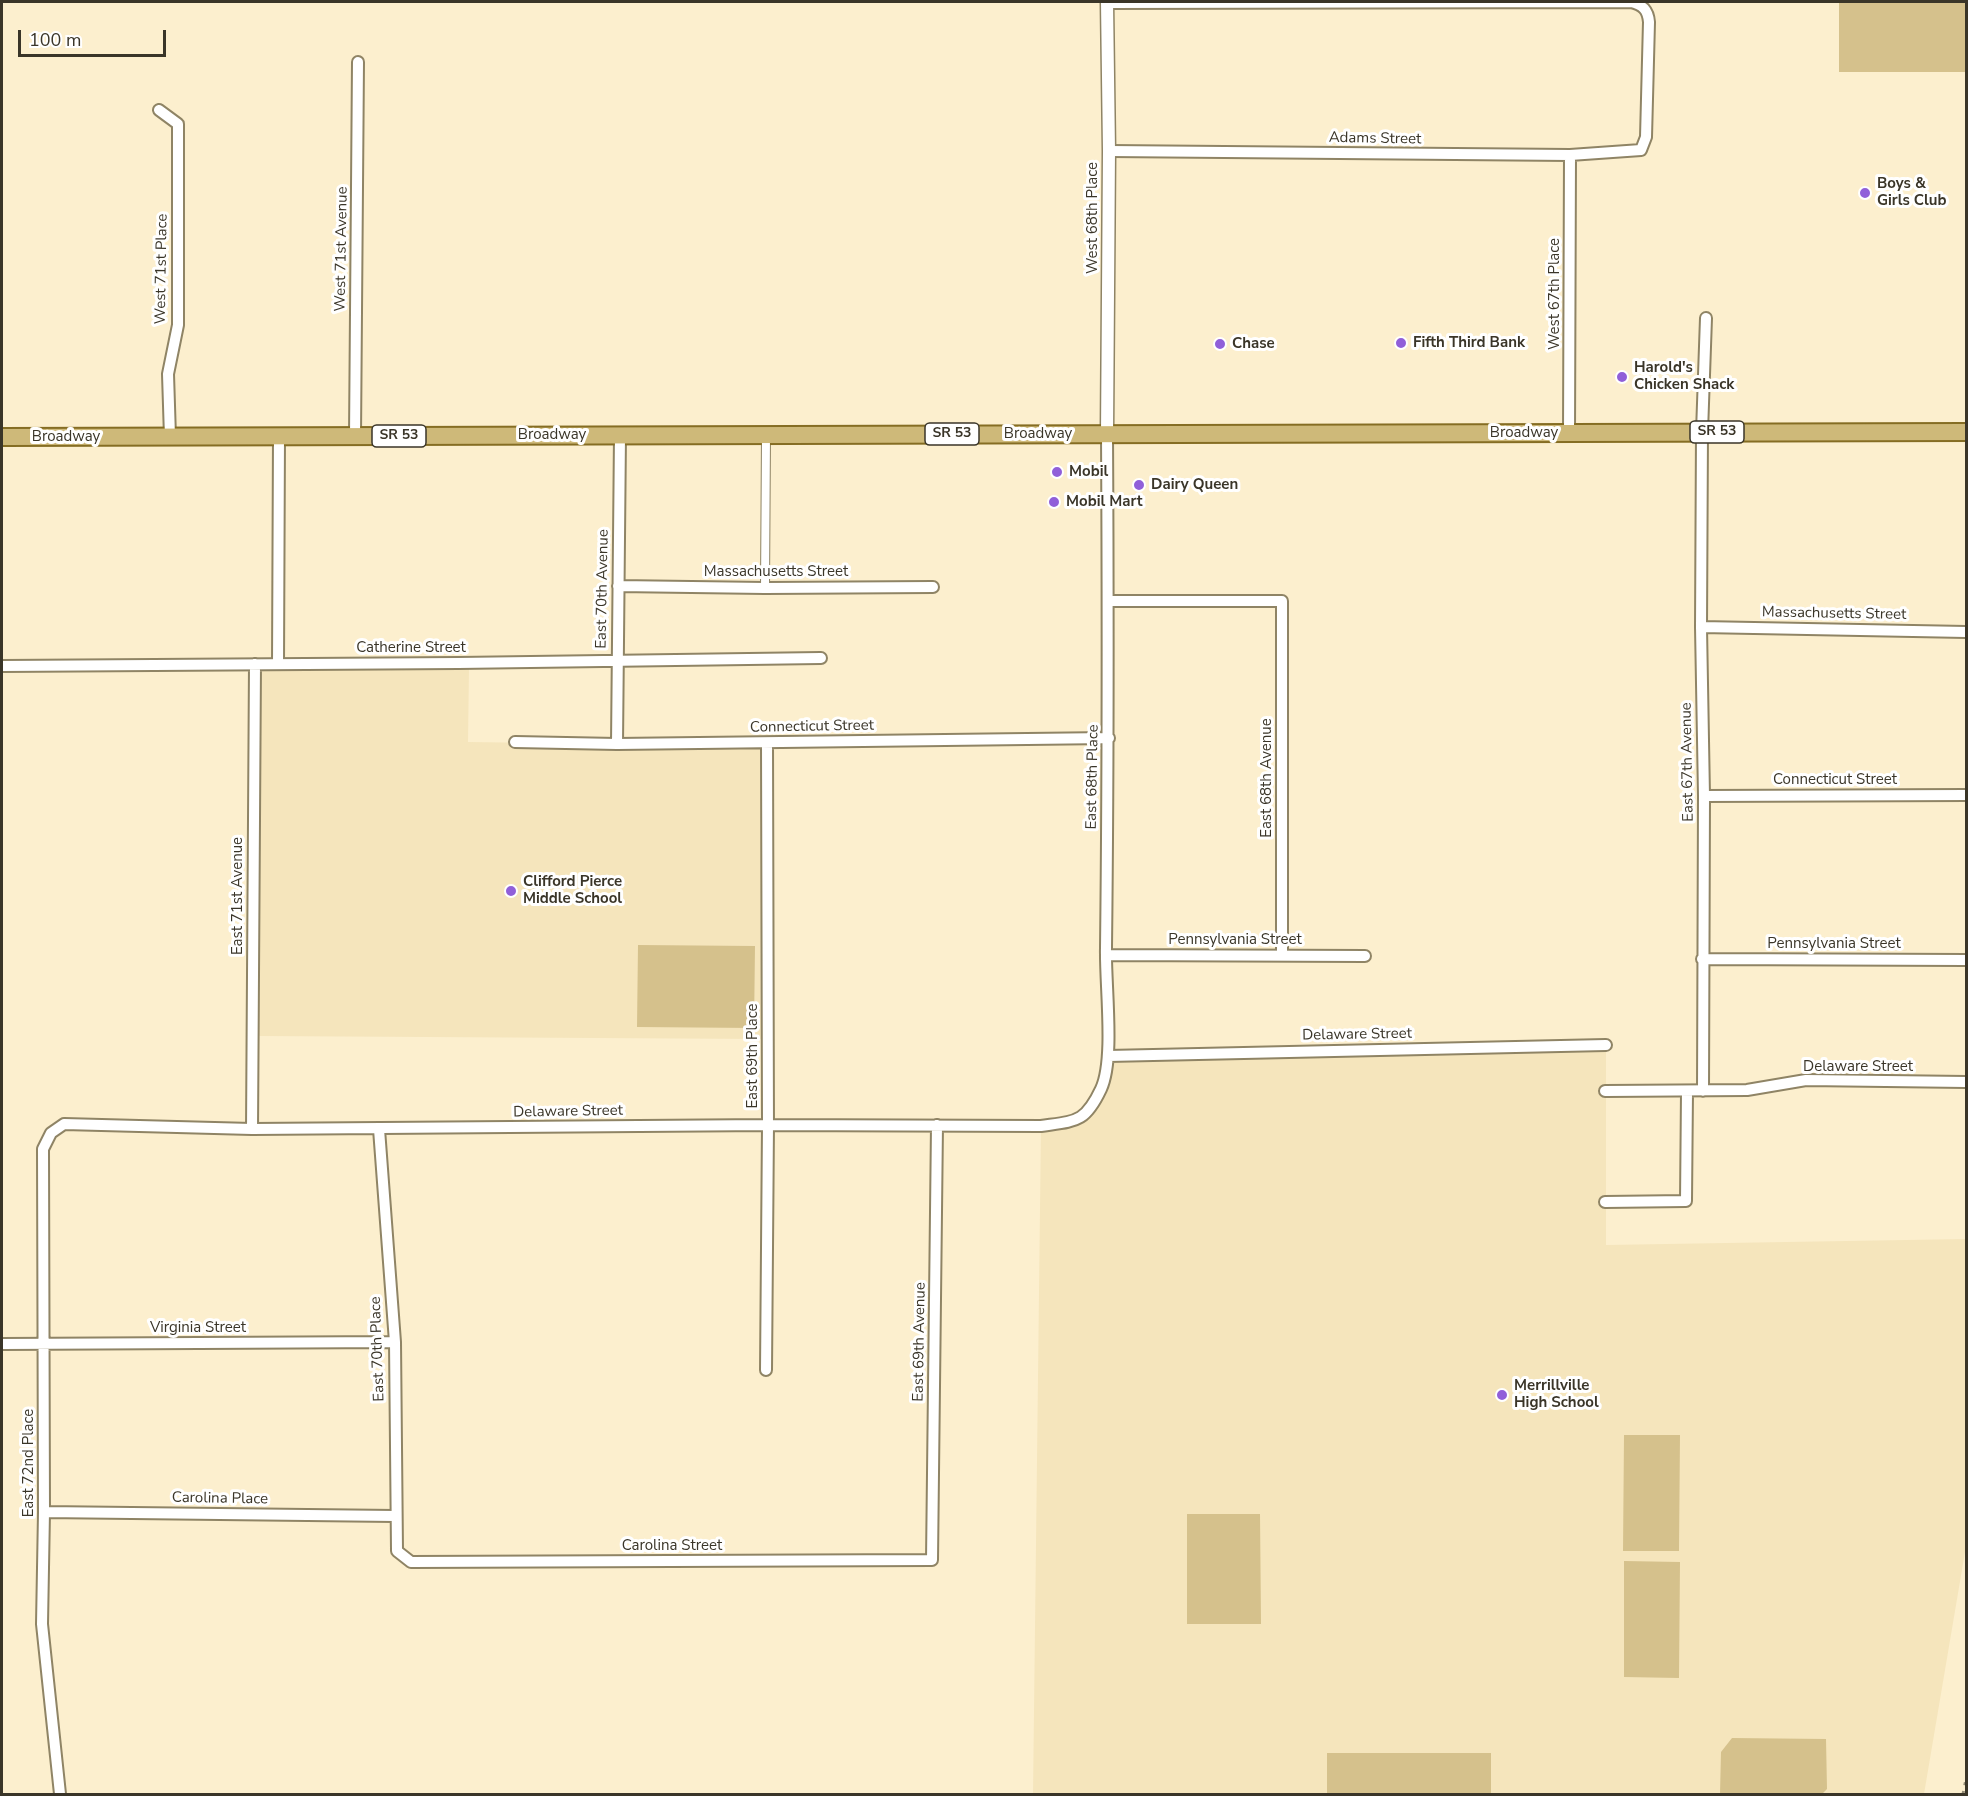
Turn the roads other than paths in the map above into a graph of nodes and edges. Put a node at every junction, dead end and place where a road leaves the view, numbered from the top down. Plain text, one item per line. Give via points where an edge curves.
1 (1107, 2) edge
2 (358, 62) dead end
3 (159, 110) dead end
4 (1109, 151) junction
5 (1570, 155) junction
6 (1706, 318) dead end
7 (1702, 432) junction
8 (1966, 432) edge
9 (1569, 433) junction
10 (1107, 434) junction
11 (620, 435) junction
12 (765, 435) junction
13 (170, 436) junction
14 (279, 436) junction
15 (355, 436) junction
16 (2, 437) edge
17 (618, 586) junction
18 (933, 587) dead end
19 (765, 588) junction
20 (1108, 601) junction
21 (1701, 627) junction
22 (1966, 632) edge
23 (822, 658) dead end
24 (618, 661) junction
25 (255, 664) junction
26 (278, 664) junction
27 (2, 666) edge
28 (1109, 738) junction
29 (515, 742) dead end
30 (768, 743) junction
31 (617, 744) junction
32 (1966, 795) edge
33 (1704, 796) junction
34 (1282, 954) junction
35 (1106, 955) junction
36 (1365, 956) dead end
37 (1702, 959) junction
38 (1966, 960) edge
39 (1606, 1045) dead end
40 (1108, 1056) junction
41 (1966, 1082) edge
42 (1605, 1091) dead end
43 (1703, 1091) junction
44 (1687, 1092) junction
45 (1086, 1115) joint
46 (768, 1125) junction
47 (937, 1125) junction
48 (252, 1129) junction
49 (379, 1129) junction
50 (51, 1132) joint
51 (1605, 1202) dead end
52 (395, 1342) junction
53 (2, 1344) edge
54 (44, 1344) junction
55 (766, 1370) dead end
56 (44, 1512) junction
57 (395, 1516) junction
58 (932, 1560) joint
59 (411, 1562) joint
60 (60, 1794) edge

1 - 4 street, West 68th Place
1 - 5 street, Adams Street via 1631,2 1648,14 1646,138 1641,150
2 - 15 street, West 71st Avenue
3 - 13 street, West 71st Place via 178,124 178,325 168,374
4 - 5 street, Adams Street
4 - 10 street, West 68th Place
5 - 9 street, West 67th Place
6 - 7 street, East 67th Avenue
7 - 8 main road, Broadway / SR 53
7 - 9 main road, Broadway / SR 53
7 - 21 street, East 67th Avenue
9 - 10 main road, Broadway / SR 53
10 - 12 main road, Broadway / SR 53
10 - 20 street, East 68th Place
11 - 12 main road, Broadway / SR 53
11 - 15 main road, Broadway / SR 53
11 - 17 street, East 70th Avenue
12 - 19 street
13 - 14 main road, Broadway / SR 53
13 - 16 main road, Broadway / SR 53
14 - 15 main road, Broadway / SR 53
14 - 26 street
17 - 19 street, Massachusetts Street
17 - 24 street, East 70th Avenue
18 - 19 street, Massachusetts Street
20 - 28 street, East 68th Place
20 - 34 street, East 68th Avenue via 1282,602
21 - 22 street, Massachusetts Street
21 - 33 street, East 67th Avenue
23 - 24 street, Catherine Street
24 - 26 street, Catherine Street
24 - 31 street, East 70th Avenue
25 - 26 street, Catherine Street
25 - 27 street, Catherine Street
25 - 48 street, East 71st Avenue
28 - 30 street, Connecticut Street
28 - 35 street, East 68th Place
29 - 31 street, Connecticut Street
30 - 31 street, Connecticut Street
30 - 46 street, East 69th Place
32 - 33 street, Connecticut Street
33 - 37 street, East 67th Avenue
34 - 35 street, Pennsylvania Street
34 - 36 street, Pennsylvania Street
35 - 40 street, East 68th Place
37 - 38 street, Pennsylvania Street
37 - 43 street, East 67th Avenue
39 - 40 street, Delaware Street
40 - 45 street, East 68th Place via 1102,1087
41 - 43 street, Delaware Street via 1806,1080 1747,1090
42 - 44 street, Delaware Street
43 - 44 street, Delaware Street
44 - 51 street via 1686,1201
45 - 47 street, Delaware Street via 1073,1122 1041,1126
46 - 47 street, Delaware Street
46 - 49 street, Delaware Street
46 - 55 street, East 69th Place
47 - 58 street, East 69th Avenue
48 - 49 street, Delaware Street
48 - 50 street, Delaware Street via 64,1124
49 - 52 street, East 70th Place
50 - 54 street, East 72nd Place via 42,1149
52 - 54 street, Virginia Street
52 - 57 street, East 70th Place
53 - 54 street, Virginia Street
54 - 56 street, East 72nd Place
56 - 57 street, Carolina Place
56 - 60 street, East 72nd Place via 42,1624
57 - 59 street, East 70th Place via 397,1551
58 - 59 street, Carolina Street

